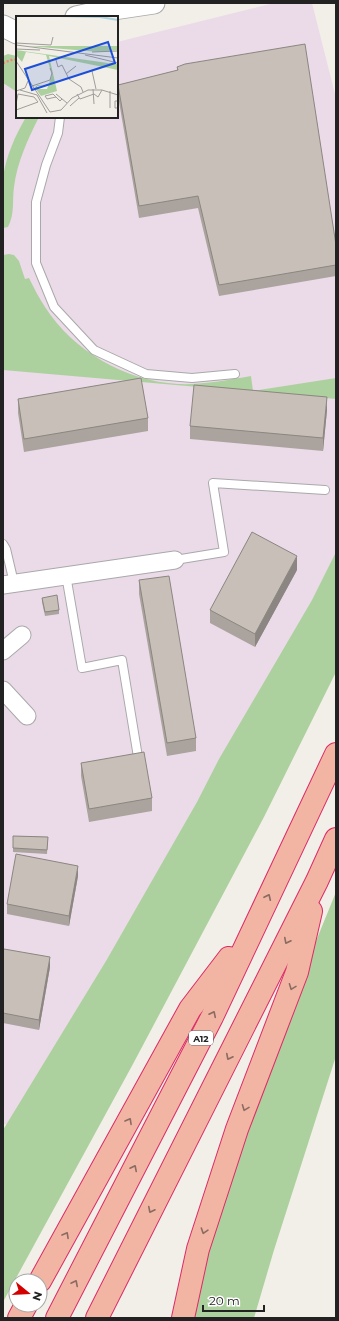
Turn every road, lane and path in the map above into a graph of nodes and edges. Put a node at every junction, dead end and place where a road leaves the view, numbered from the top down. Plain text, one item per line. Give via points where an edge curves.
1 (84, 3) edge
2 (154, 3) edge
3 (77, 16) edge
4 (80, 16) edge
5 (3, 26) edge
6 (16, 33) edge
7 (16, 34) edge
8 (3, 41) edge
9 (16, 60) edge
10 (3, 63) edge
11 (60, 118) edge
12 (235, 374) dead end
13 (325, 490) dead end
14 (3, 544) edge
15 (175, 560) joint
16 (66, 575) junction
17 (9, 584) edge
18 (22, 635) dead end
19 (3, 651) edge
20 (3, 690) edge
21 (27, 716) dead end
22 (336, 754) edge
23 (138, 757) edge
24 (336, 839) edge
25 (317, 881) junction
26 (255, 925) junction
27 (44, 1273) edge
28 (57, 1318) edge
29 (97, 1318) edge
30 (184, 1318) edge

1 - 3 street
2 - 4 street
5 - 6 street
7 - 8 street
9 - 10 path
11 - 12 lane via 58,133 36,202 36,263 54,307 94,350 146,374 192,378
13 - 15 lane via 213,483 224,552
14 - 17 lane via 6,549
15 - 16 street
16 - 17 street
16 - 23 lane via 82,668 122,660
18 - 19 street
20 - 21 street
26 -> 22 highway, A12
24 - 25 highway
25 -> 29 highway
25 -> 30 highway via 297,972 237,1129 198,1249
27 -> 26 highway, A12 via 190,1009
28 -> 26 highway, A12 via 212,1017

